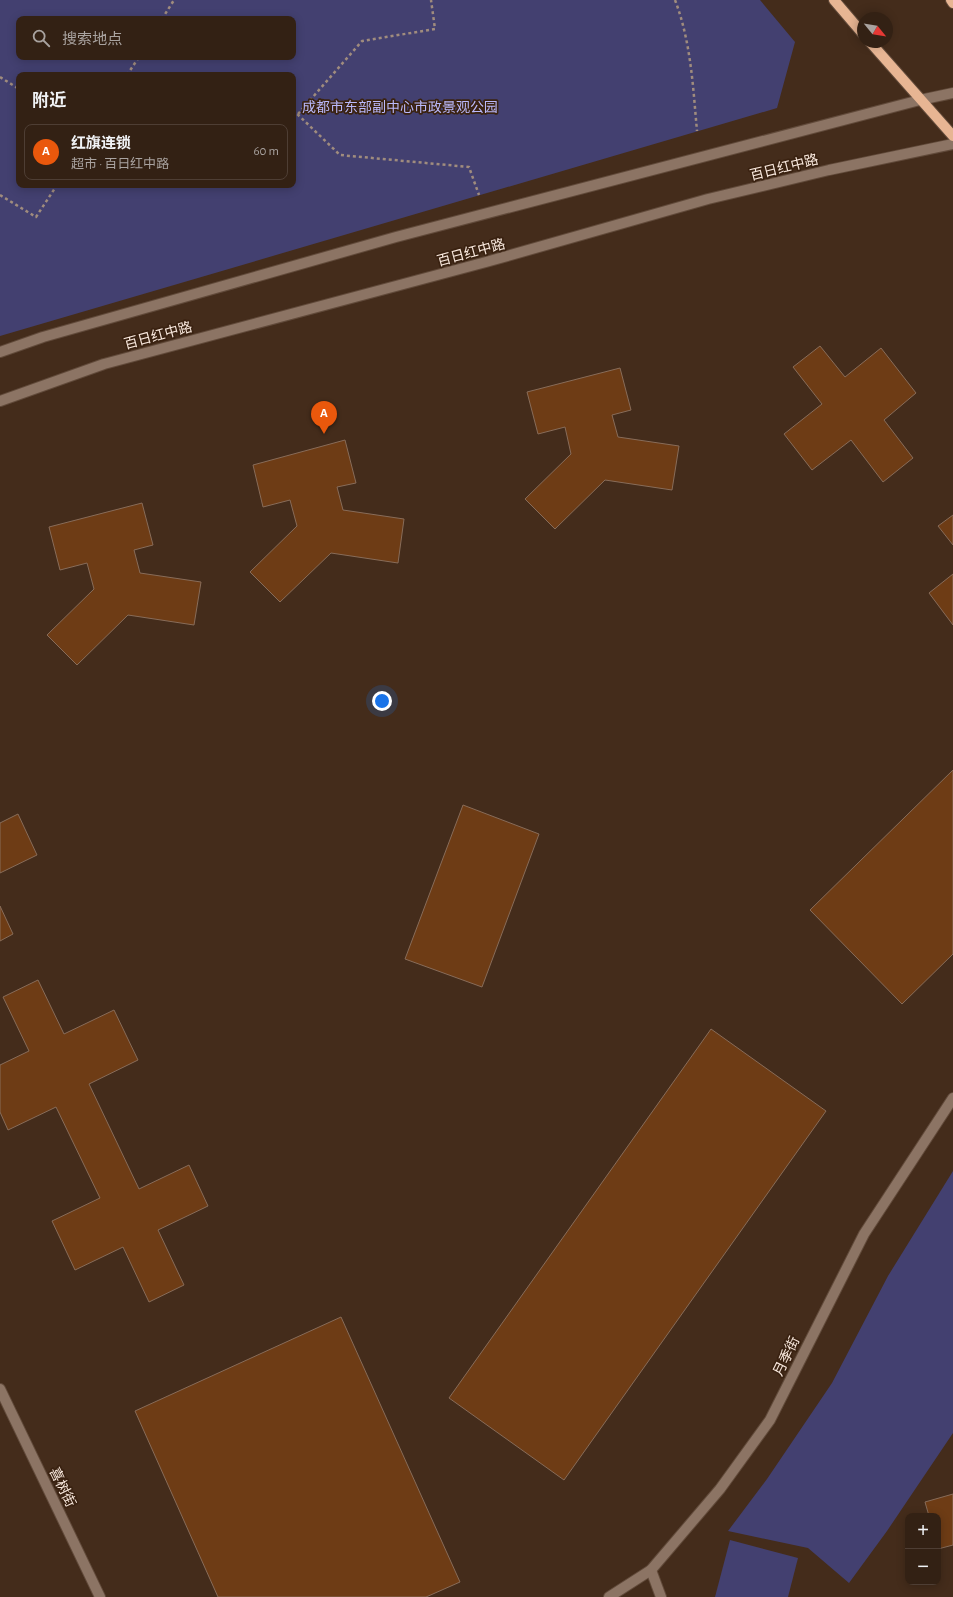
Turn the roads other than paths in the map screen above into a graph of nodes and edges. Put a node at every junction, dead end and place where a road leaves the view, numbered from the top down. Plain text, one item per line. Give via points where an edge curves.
1 (834, 0) edge
2 (951, 0) edge
3 (953, 3) edge
4 (857, 27) edge
5 (875, 48) edge
6 (953, 93) edge
7 (920, 100) junction
8 (953, 136) edge
9 (953, 144) edge
10 (0, 352) edge
11 (0, 401) edge
12 (953, 1098) edge
13 (0, 1389) edge
14 (651, 1570) junction
15 (100, 1597) edge
16 (609, 1597) edge
17 (661, 1597) edge

1 - 4 main road
2 - 3 main road
5 - 7 main road
6 - 7 street, 百日红中路
7 - 8 main road
7 - 10 street, 百日红中路 via 396,237 43,337
9 - 11 street, 百日红中路 via 708,199 486,262 104,364
12 - 14 street, 月季街 via 864,1234 770,1420 720,1490
13 - 15 street, 喜树街
14 - 16 street, 月季街
14 - 17 street

